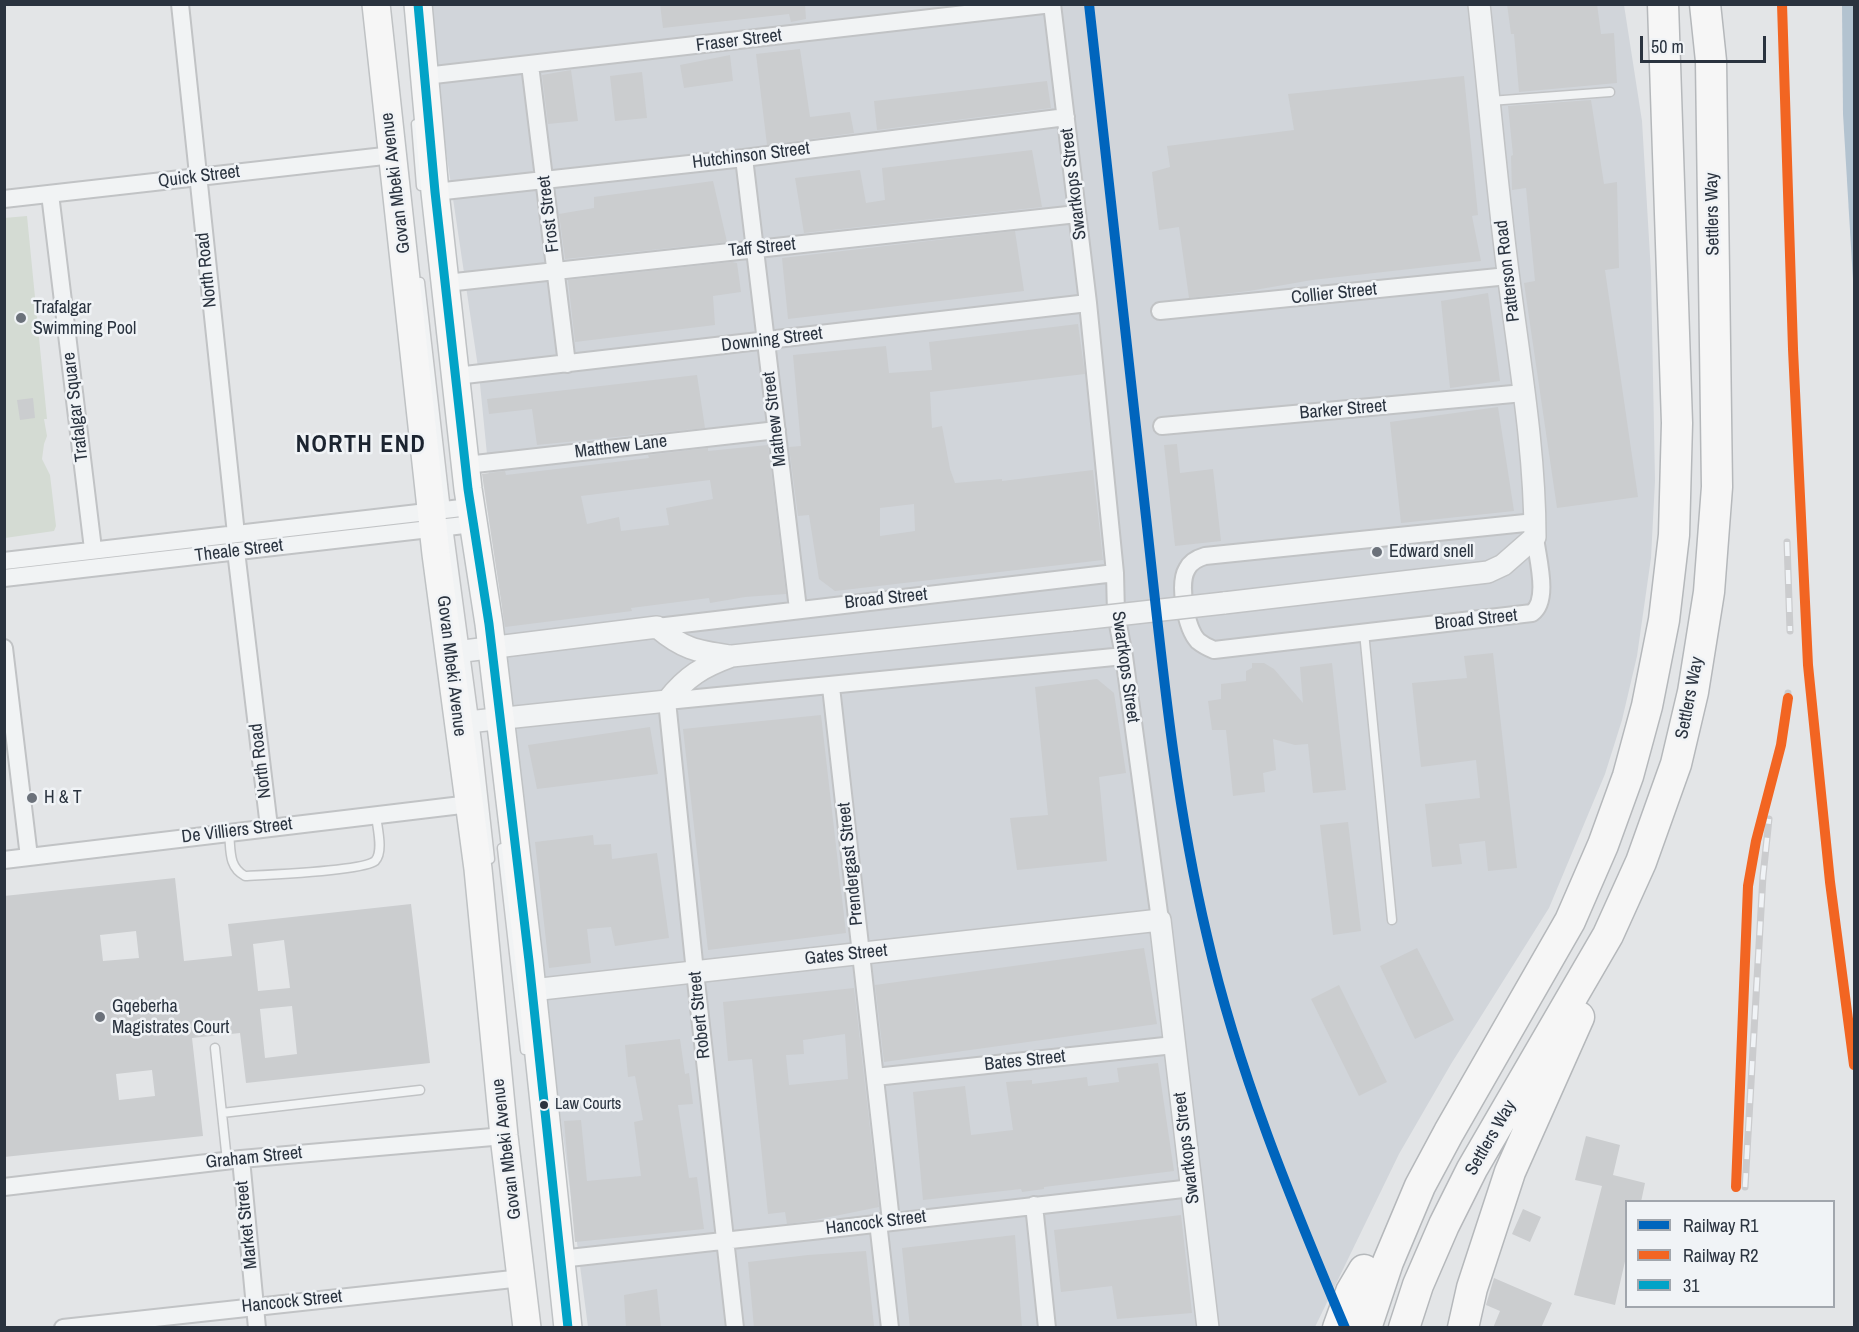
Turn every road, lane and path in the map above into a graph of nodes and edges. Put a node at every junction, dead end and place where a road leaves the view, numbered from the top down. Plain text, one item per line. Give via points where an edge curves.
1 (180, 4) edge
2 (376, 4) edge
3 (418, 4) edge
4 (1052, 4) edge
5 (1479, 4) edge
6 (1646, 4) edge
7 (1663, 4) edge
8 (1705, 4) edge
9 (1718, 4) edge
10 (1711, 61) junction
11 (530, 65) junction
12 (425, 76) junction
13 (1610, 92) dead end
14 (1490, 101) junction
15 (1066, 117) junction
16 (416, 118) dead end
17 (1667, 122) junction
18 (393, 155) junction
19 (744, 158) junction
20 (198, 177) junction
21 (545, 179) junction
22 (50, 194) junction
23 (429, 194) junction
24 (4, 199) edge
25 (1077, 214) junction
26 (755, 249) junction
27 (555, 271) junction
28 (1508, 276) junction
29 (419, 278) dead end
30 (446, 283) junction
31 (1088, 303) junction
32 (1160, 311) dead end
33 (766, 340) junction
34 (567, 364) junction
35 (456, 376) junction
36 (1524, 393) junction
37 (1162, 426) dead end
38 (777, 430) junction
39 (466, 465) junction
40 (455, 517) junction
41 (1535, 530) junction
42 (236, 543) junction
43 (93, 549) junction
44 (4, 561) edge
45 (1115, 573) junction
46 (4, 578) edge
47 (798, 609) junction
48 (657, 627) junction
49 (1364, 632) junction
50 (4, 648) edge
51 (474, 650) junction
52 (732, 656) junction
53 (1124, 656) junction
54 (831, 687) junction
55 (667, 701) junction
56 (483, 720) junction
57 (470, 804) junction
58 (376, 816) junction
59 (269, 827) junction
60 (229, 832) junction
61 (501, 834) dead end
62 (29, 857) junction
63 (4, 860) edge
64 (491, 874) dead end
65 (1160, 920) junction
66 (1392, 920) dead end
67 (1608, 935) junction
68 (496, 953) dead end
69 (861, 953) junction
70 (695, 972) junction
71 (498, 975) dead end
72 (532, 990) junction
73 (1174, 1045) junction
74 (215, 1048) dead end
75 (527, 1064) dead end
76 (875, 1077) junction
77 (420, 1090) dead end
78 (222, 1113) junction
79 (504, 1136) junction
80 (234, 1160) junction
81 (4, 1186) edge
82 (1420, 1186) junction
83 (1192, 1188) junction
84 (1034, 1205) junction
85 (885, 1221) junction
86 (725, 1242) junction
87 (560, 1259) junction
88 (1364, 1270) junction
89 (522, 1278) junction
90 (255, 1306) junction
91 (63, 1328) edge
92 (258, 1328) edge
93 (527, 1328) edge
94 (568, 1328) edge
95 (735, 1328) edge
96 (890, 1328) edge
97 (1047, 1328) edge
98 (1208, 1328) edge
99 (1338, 1328) edge
100 (1350, 1328) edge
101 (1366, 1328) edge
102 (1404, 1328) edge
103 (1463, 1328) edge

1 - 20 street, North Road
2 - 18 main road, Govan Mbeki Avenue
3 - 12 main road, Govan Mbeki Avenue
4 - 11 street, Fraser Street
4 - 15 street, Swartkops Street
5 - 14 street, Patterson Road
6 - 17 highway
7 - 17 highway
8 - 10 highway, Settlers Way
9 - 10 highway
10 - 67 highway, Settlers Way via 1717,487 1709,592 1693,692 1676,764 1641,862
11 - 12 street, Fraser Street
11 - 21 street, Frost Street
12 - 23 main road, Govan Mbeki Avenue
13 - 14 lane
14 - 28 street, Patterson Road
15 - 19 street, Hutchinson Street
15 - 25 street, Swartkops Street
16 - 23 lane via 417,148
17 - 82 highway via 1677,423 1674,535 1664,620 1647,706 1628,776 1570,921
18 - 20 street, Quick Street
18 - 40 main road, Govan Mbeki Avenue
19 - 21 street, Hutchinson Street
19 - 26 street, Mathew Street
20 - 22 street, Quick Street
20 - 42 street, North Road
21 - 23 street, Hutchinson Street
21 - 27 street, Frost Street
22 - 24 street, Quick Street
22 - 43 street, Trafalgar Square
23 - 30 main road, Govan Mbeki Avenue
25 - 26 street, Taff Street
25 - 31 street, Swartkops Street
26 - 27 street, Taff Street
26 - 33 street, Mathew Street
27 - 30 street, Taff Street
27 - 34 street, Frost Street
28 - 32 street, Collier Street
28 - 36 street, Patterson Road
29 - 40 lane
30 - 35 main road, Govan Mbeki Avenue
31 - 33 street, Downing Street
31 - 45 street, Swartkops Street
33 - 34 street, Downing Street
33 - 38 street, Mathew Street
34 - 35 street, Downing Street
35 - 39 main road, Govan Mbeki Avenue
36 - 37 street, Barker Street
36 - 41 street, Patterson Road
38 - 39 street, Matthew Lane
38 - 47 street, Mathew Street
39 - 40 main road, Govan Mbeki Avenue
40 - 42 street, Theale Street
40 - 51 main road, Govan Mbeki Avenue
40 - 51 main road, Govan Mbeki Avenue
41 - 49 street, Broad Street via 1542,594 1532,613
41 - 49 street, Broad Street via 1205,556 1192,562 1184,576 1191,630 1214,650
41 - 52 street, bridge via 1503,565 1488,572
42 - 43 street, Theale Street
42 - 46 street, Theale Street
42 - 59 street, North Road
43 - 44 street, Theale Street
45 - 47 street, Broad Street
45 - 53 street, Swartkops Street via 1116,614
47 - 48 street, Broad Street
48 - 51 street, Broad Street
48 - 52 street via 682,646
49 - 66 lane
50 - 62 street
51 - 56 main road, Govan Mbeki Avenue
51 - 56 main road, Govan Mbeki Avenue
52 - 55 street via 699,670
53 - 54 street
53 - 65 street, Swartkops Street
54 - 55 street
54 - 69 street, Prendergast Street
55 - 56 street
55 - 70 street, Robert Street
56 - 57 main road, Govan Mbeki Avenue
56 - 64 lane
56 - 72 main road, Govan Mbeki Avenue
57 - 58 street, De Villiers Street
57 - 79 main road, Govan Mbeki Avenue
58 - 59 street, De Villiers Street
58 - 60 lane via 380,852 375,860 365,865 308,872 245,876 233,865
59 - 60 street, De Villiers Street
60 - 62 street, De Villiers Street
61 - 75 lane
62 - 63 street, De Villiers Street
65 - 69 street, Gates Street
65 - 73 street, Swartkops Street
67 - 102 highway, Settlers Way via 1472,1169 1435,1245
67 - 103 highway via 1595,978 1510,1172
68 - 71 lane
69 - 70 street, Gates Street
69 - 76 street, Prendergast Street
70 - 72 street, Gates Street
70 - 86 street, Robert Street
72 - 87 main road, Govan Mbeki Avenue
73 - 76 street, Bates Street
73 - 83 street, Swartkops Street
74 - 78 lane
76 - 85 street, Prendergast Street
77 - 78 lane
78 - 80 lane
79 - 80 street, Graham Street
79 - 89 main road, Govan Mbeki Avenue
80 - 81 street, Graham Street
80 - 90 street, Market Street
82 - 88 highway via 1396,1206
82 - 101 highway
83 - 84 street, Hancock Street
83 - 98 street, Swartkops Street
84 - 85 street, Hancock Street
84 - 97 street
85 - 86 street, Hancock Street
85 - 96 street, Prendergast Street
86 - 87 street, Hancock Street
86 - 95 street, Robert Street
87 - 94 main road, Govan Mbeki Avenue
88 - 99 highway
88 - 100 highway
89 - 90 street, Hancock Street
89 - 93 main road, Govan Mbeki Avenue
90 - 91 street, Hancock Street
90 - 92 street, Market Street

